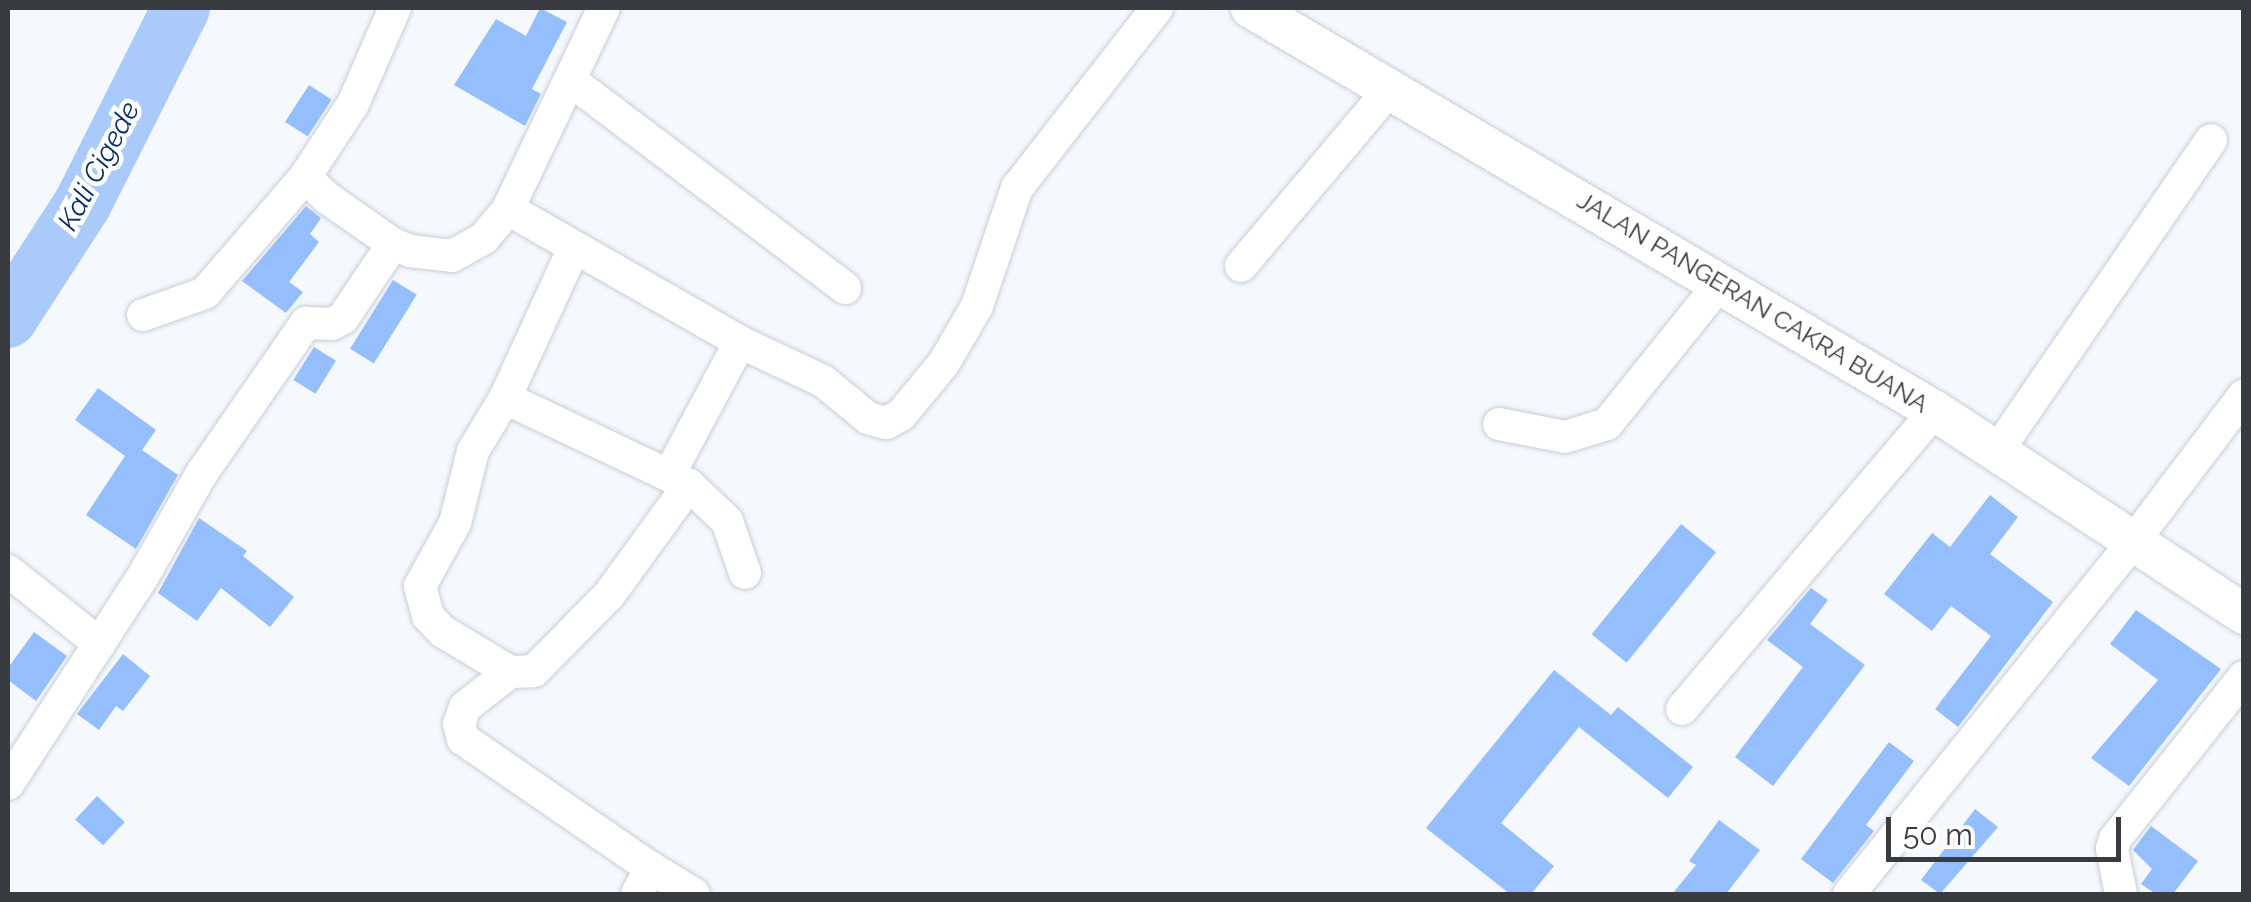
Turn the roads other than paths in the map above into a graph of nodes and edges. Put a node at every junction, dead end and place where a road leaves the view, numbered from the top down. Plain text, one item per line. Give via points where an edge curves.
1 (395, 8) edge
2 (604, 8) edge
3 (1157, 8) edge
4 (1251, 8) edge
5 (570, 80) junction
6 (1390, 89) junction
7 (2211, 140) dead end
8 (306, 177) junction
9 (508, 209) junction
10 (393, 244) junction
11 (574, 248) junction
12 (1241, 266) dead end
13 (1721, 282) junction
14 (845, 288) dead end
15 (143, 314) dead end
16 (740, 342) junction
17 (2244, 395) edge
18 (505, 398) junction
19 (1935, 410) junction
20 (1499, 424) dead end
21 (1998, 450) junction
22 (679, 480) junction
23 (2133, 542) junction
24 (8, 571) edge
25 (745, 573) dead end
26 (2244, 614) edge
27 (100, 644) junction
28 (510, 672) junction
29 (2244, 677) edge
30 (1682, 709) dead end
31 (8, 784) edge
32 (644, 881) edge
33 (694, 894) edge
34 (1849, 894) edge
35 (2121, 894) edge

1 - 8 street via 353,104
2 - 5 street
3 - 16 street via 1017,188 977,306 944,363 901,416 886,423 868,418 823,381
4 - 6 main road, JALAN PANGERAN CAKRA BUANA
5 - 9 street
5 - 14 street
6 - 12 street
6 - 13 main road, JALAN PANGERAN CAKRA BUANA
7 - 21 street
8 - 10 street
8 - 15 street via 204,293
9 - 10 street via 484,238 452,256
9 - 11 street
10 - 27 street via 343,318 312,321 300,330 202,474
11 - 16 street
11 - 18 street
13 - 19 main road, JALAN PANGERAN CAKRA BUANA
13 - 20 street via 1607,424 1564,437
16 - 22 street
17 - 23 street
18 - 22 street
18 - 28 street via 473,451 455,523 420,586 420,600 442,631
19 - 21 main road, JALAN PANGERAN CAKRA BUANA
19 - 30 street
21 - 23 main road, JALAN PANGERAN CAKRA BUANA
22 - 25 street via 727,521
22 - 28 street via 609,595 544,664 524,674
23 - 26 main road, JALAN PANGERAN CAKRA BUANA
23 - 34 street
24 - 27 street
27 - 31 street
28 - 32 street via 465,708 463,739
29 - 35 street via 2119,830 2112,849
32 - 33 street

